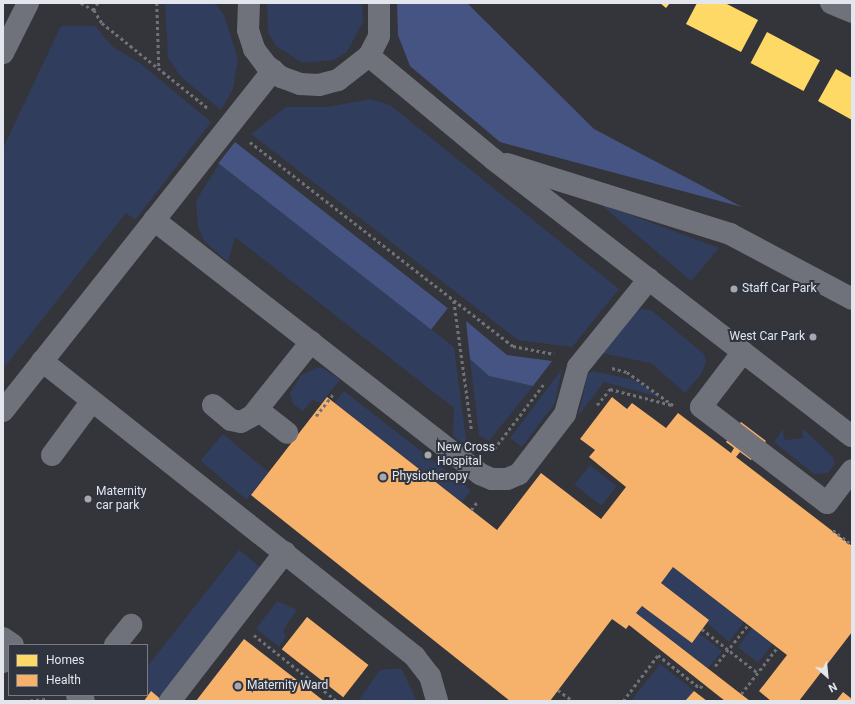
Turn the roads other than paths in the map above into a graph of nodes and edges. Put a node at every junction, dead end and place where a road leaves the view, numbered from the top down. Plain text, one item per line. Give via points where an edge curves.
1 (249, 3) edge
2 (379, 3) edge
3 (832, 3) edge
4 (24, 5) edge
5 (852, 12) edge
6 (3, 53) edge
7 (369, 56) junction
8 (273, 70) junction
9 (493, 159) junction
10 (154, 220) junction
11 (649, 279) junction
12 (852, 299) edge
13 (311, 342) junction
14 (743, 352) junction
15 (42, 362) junction
16 (92, 401) junction
17 (213, 405) dead end
18 (258, 410) junction
19 (3, 411) edge
20 (287, 433) dead end
21 (852, 436) edge
22 (52, 455) dead end
23 (852, 470) edge
24 (285, 552) junction
25 (131, 625) dead end
26 (3, 638) edge
27 (12, 644) edge
28 (116, 644) edge
29 (170, 701) edge
30 (437, 701) edge

1 - 8 street via 248,30 254,49
2 - 7 street via 379,36
3 - 5 street
4 - 6 street
7 - 8 street via 338,80 319,84 300,84
7 - 9 street
8 - 10 street
9 - 11 street
9 - 12 street via 730,234
10 - 13 street
10 - 15 street
11 - 13 street via 583,360 572,383 565,414 519,474 507,479 492,479 480,474
11 - 14 street
13 - 18 street
14 - 21 street
14 - 23 street via 701,407 827,503
15 - 16 street
15 - 19 street
16 - 22 street
16 - 24 street
17 - 18 street via 231,420 241,422
18 - 20 street
24 - 29 street
24 - 30 street via 415,657 430,676
25 - 28 street
26 - 27 street

